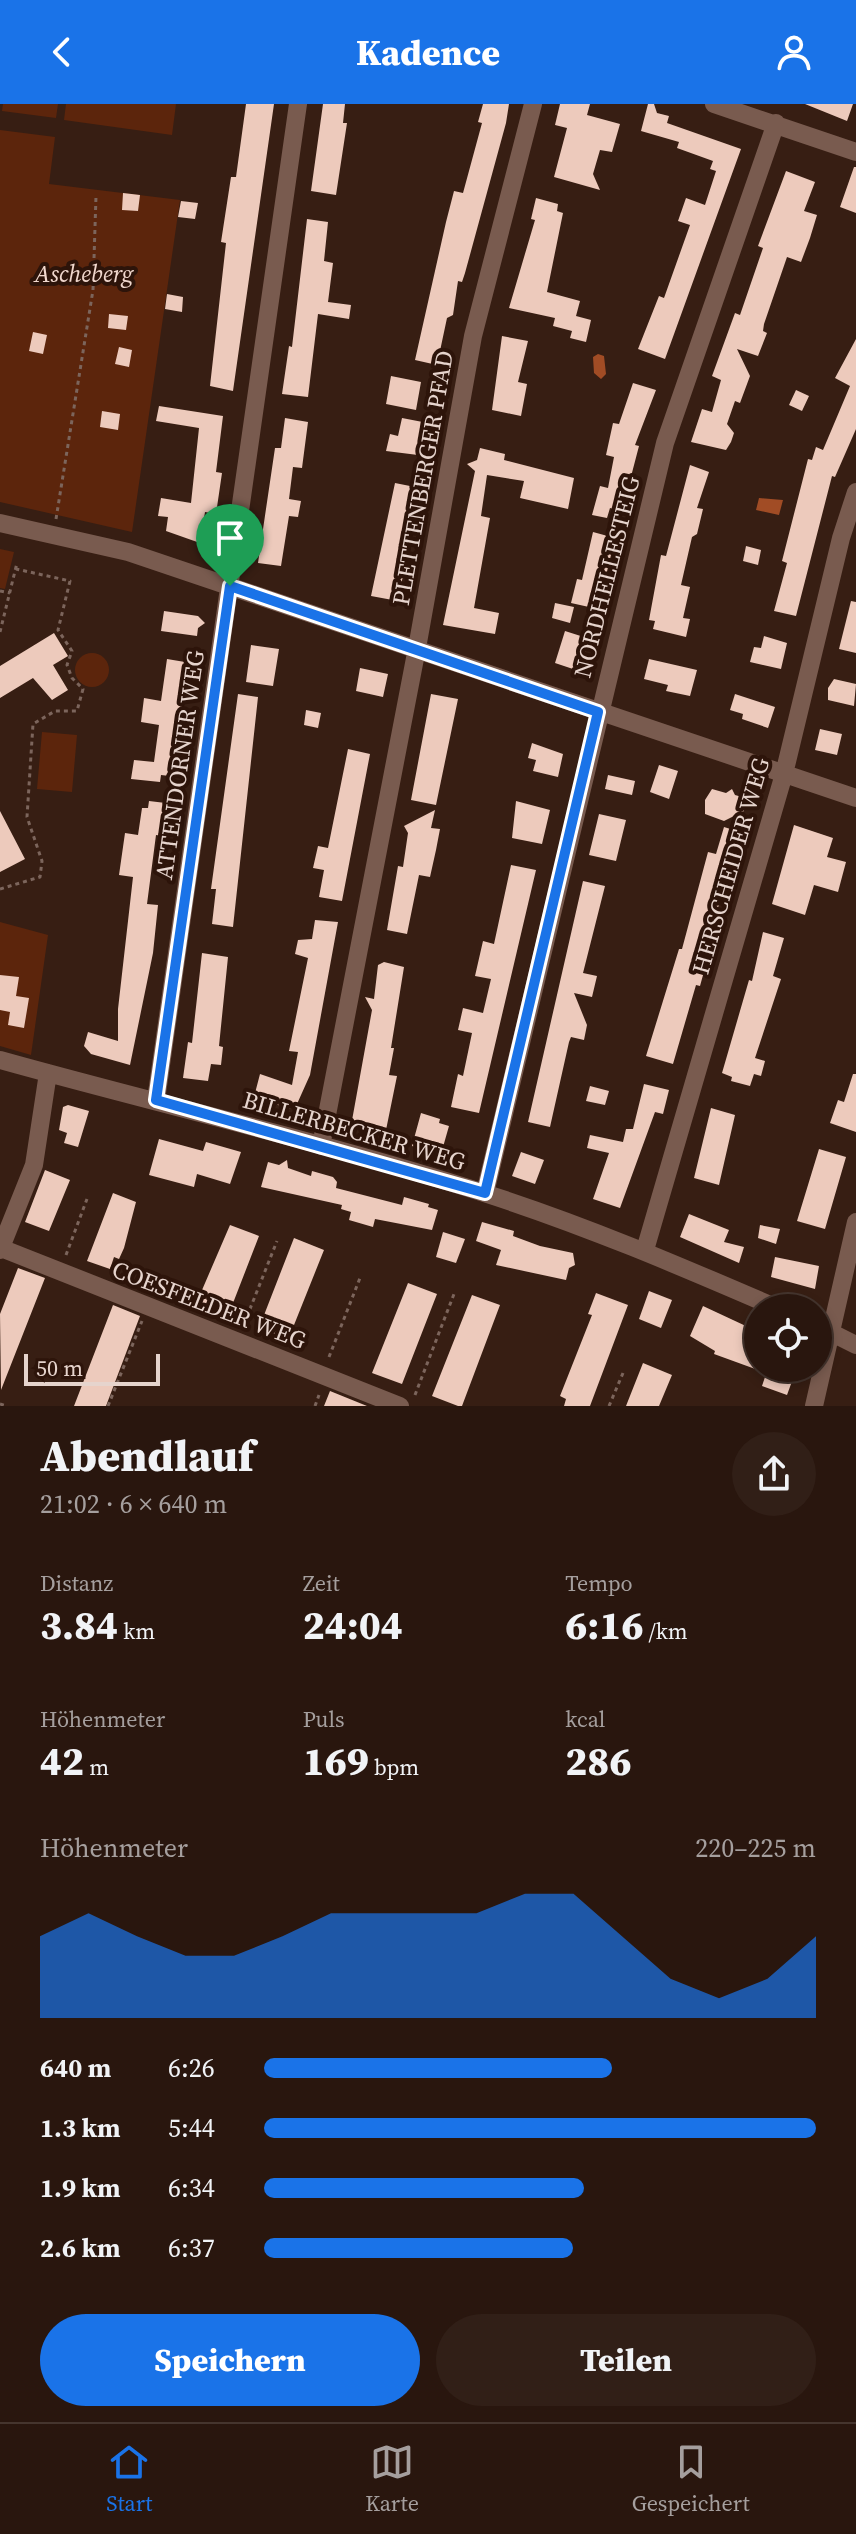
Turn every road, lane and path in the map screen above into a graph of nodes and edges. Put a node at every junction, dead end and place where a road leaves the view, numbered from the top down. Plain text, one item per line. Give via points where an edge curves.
1 (298, 104) edge
2 (533, 104) edge
3 (714, 104) edge
4 (776, 123) junction
5 (856, 152) edge
6 (96, 196) dead end
7 (856, 492) edge
8 (0, 523) edge
9 (53, 535) junction
10 (17, 563) dead end
11 (16, 569) junction
12 (230, 586) junction
13 (0, 591) edge
14 (10, 593) junction
15 (0, 632) edge
16 (417, 648) junction
17 (598, 712) junction
18 (784, 774) junction
19 (856, 798) edge
20 (0, 889) edge
21 (0, 1060) edge
22 (48, 1073) junction
23 (156, 1100) junction
24 (321, 1146) junction
25 (485, 1193) junction
26 (87, 1199) dead end
27 (856, 1222) edge
28 (277, 1241) dead end
29 (0, 1249) edge
30 (645, 1250) junction
31 (64, 1262) dead end
32 (360, 1278) dead end
33 (454, 1294) dead end
34 (745, 1294) edge
35 (148, 1306) junction
36 (832, 1306) edge
37 (241, 1332) dead end
38 (832, 1333) edge
39 (856, 1345) edge
40 (326, 1365) dead end
41 (623, 1373) dead end
42 (817, 1382) edge
43 (407, 1402) edge
44 (0, 1404) edge
45 (6, 1406) edge
46 (108, 1406) edge
47 (609, 1406) edge
48 (814, 1406) edge

1 - 12 street, ATTENDORNER WEG
2 - 16 street, PLETTENBERGER PFAD via 473,336
3 - 4 street
4 - 5 street
4 - 17 street, NORDHELLESTEIG via 665,443
6 - 9 path via 93,290
7 - 18 street, HERSCHEIDER WEG
8 - 9 street
9 - 12 street via 128,552
10 - 11 path
11 - 14 path
11 - 20 path via 70,581 58,630 72,651 67,665 83,689 77,711 55,711 33,724 27,817 42,861 40,877
12 - 16 street
12 - 23 street, ATTENDORNER WEG
13 - 14 path
14 - 15 path
16 - 17 street
16 - 24 street, PLETTENBERGER PFAD
17 - 18 street
17 - 25 street, NORDHELLESTEIG
18 - 19 street
18 - 30 street, HERSCHEIDER WEG
21 - 22 street, BILLERBECKER WEG
22 - 23 street, BILLERBECKER WEG
22 - 29 street via 34,1165
23 - 24 street, BILLERBECKER WEG
24 - 25 street, BILLERBECKER WEG
25 - 30 street, BILLERBECKER WEG
26 - 31 path
27 - 36 street
28 - 37 path
29 - 35 street, COESFELDER WEG
30 - 34 street, BILLERBECKER WEG
32 - 40 path
33 - 43 path
35 - 43 street, COESFELDER WEG
35 - 46 path
38 - 39 street
41 - 47 path
42 - 48 street
44 - 45 path

